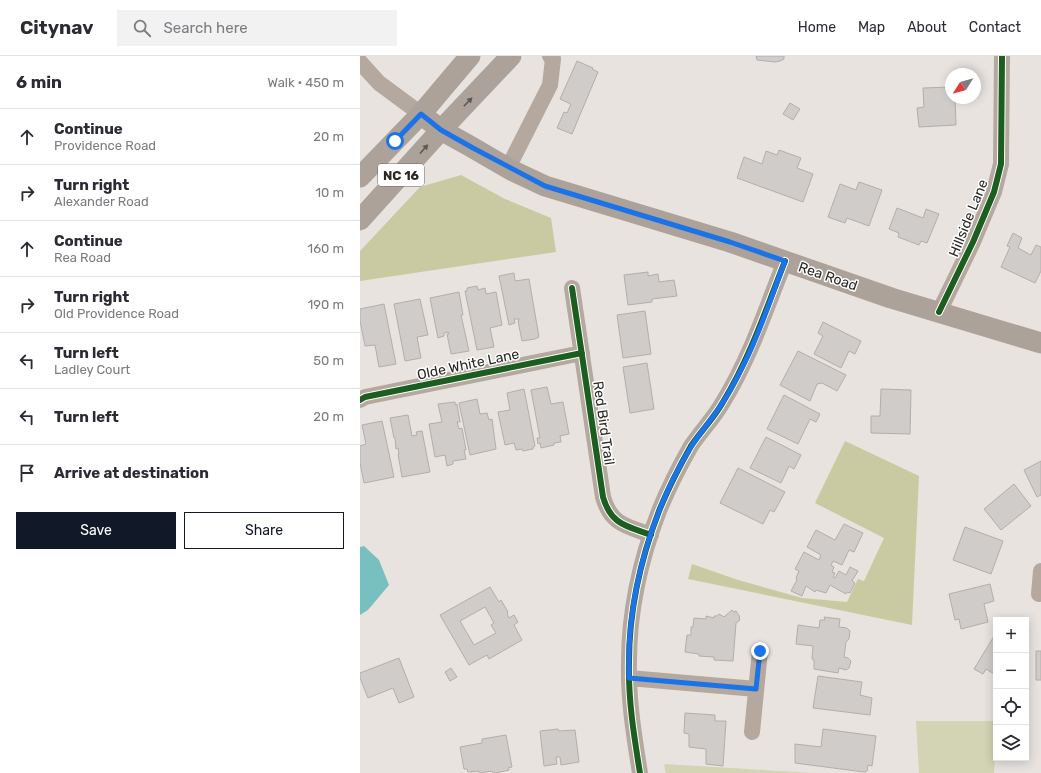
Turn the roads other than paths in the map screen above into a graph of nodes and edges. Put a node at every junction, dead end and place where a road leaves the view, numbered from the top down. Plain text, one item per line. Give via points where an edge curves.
1 (470, 56) edge
2 (512, 56) edge
3 (550, 56) edge
4 (1002, 56) edge
5 (360, 62) edge
6 (421, 114) junction
7 (441, 130) junction
8 (508, 168) junction
9 (360, 178) edge
10 (360, 220) edge
11 (785, 261) junction
12 (572, 288) dead end
13 (939, 312) junction
14 (1041, 343) edge
15 (582, 353) junction
16 (360, 400) edge
17 (651, 535) junction
18 (1041, 571) edge
19 (1039, 594) dead end
20 (760, 651) dead end
21 (629, 678) junction
22 (756, 689) junction
23 (752, 732) dead end
24 (640, 773) edge

1 - 6 main road, NC 16
7 -> 2 main road, NC 16
3 - 8 street via 553,59 550,85
4 - 13 street, Hillside Lane via 1001,164 994,192
5 - 6 street via 379,83
6 - 7 main road, Rea Road
6 - 9 main road, NC 16
7 - 8 main road, Rea Road
10 -> 7 main road, NC 16
8 - 11 main road, Rea Road via 545,186
11 - 13 main road, Rea Road
11 - 17 street via 745,361 723,403 691,446 659,511
12 - 15 street, Red Bird Trail
13 - 14 main road, Rea Road
15 - 16 street, Olde White Lane
15 - 17 street, Red Bird Trail via 605,506 620,524
17 - 21 street via 634,606
18 - 19 street
20 - 22 street
21 - 22 street
21 - 24 street via 631,713
22 - 23 street

